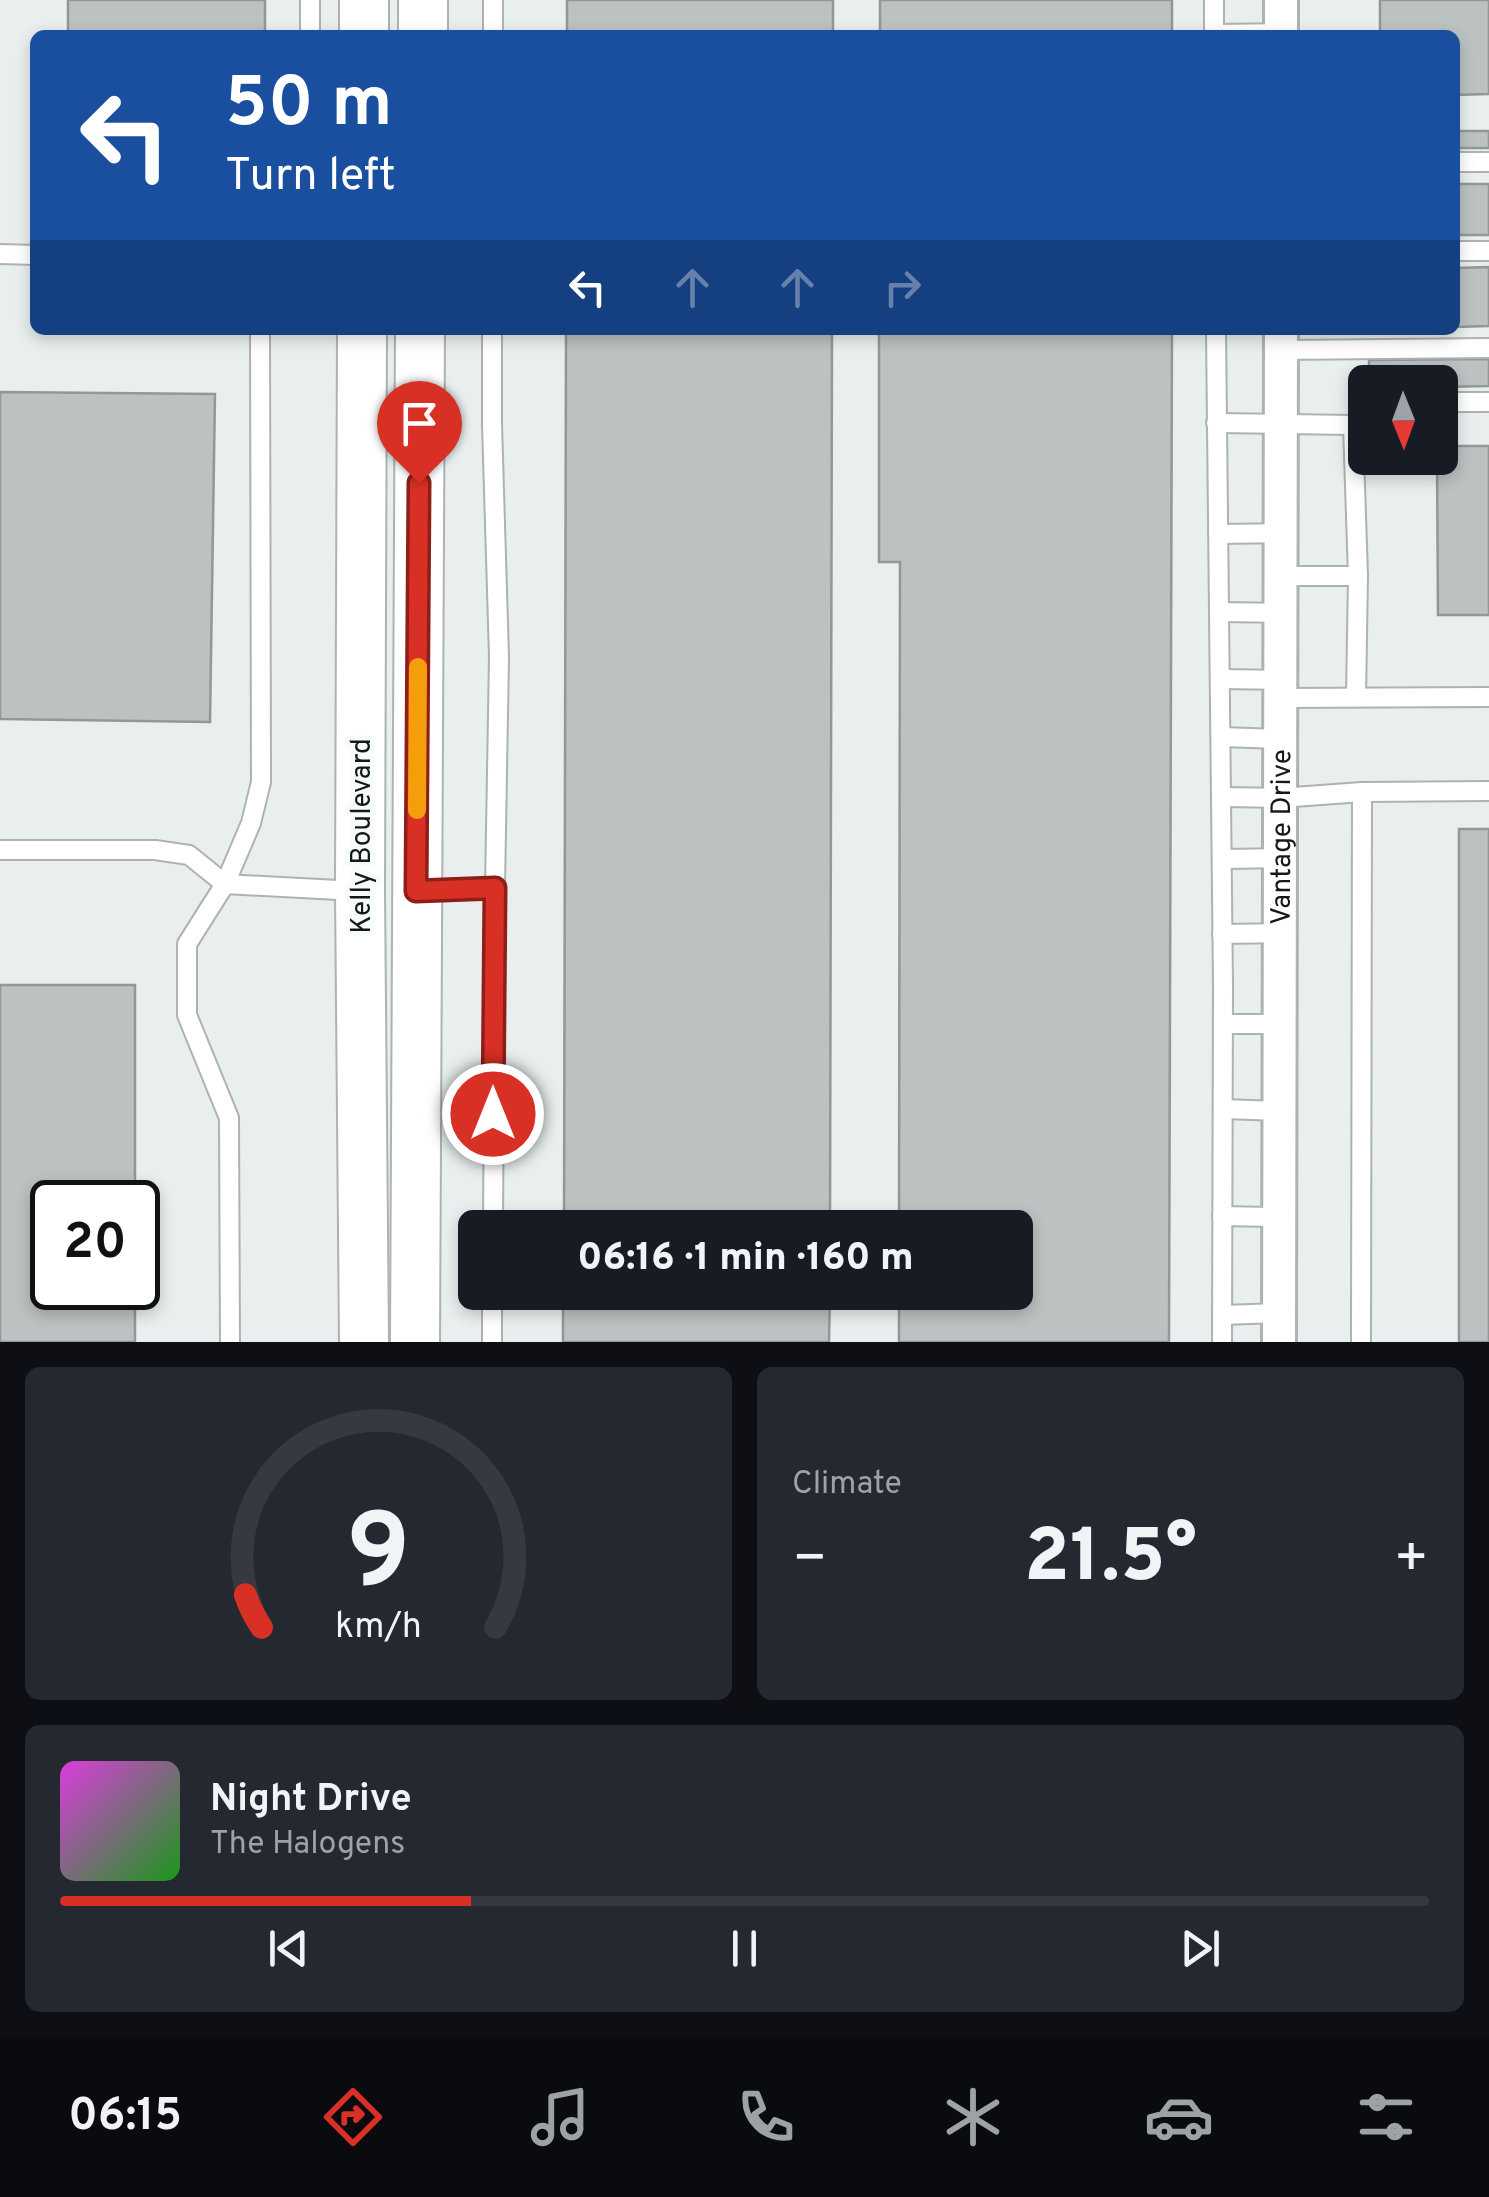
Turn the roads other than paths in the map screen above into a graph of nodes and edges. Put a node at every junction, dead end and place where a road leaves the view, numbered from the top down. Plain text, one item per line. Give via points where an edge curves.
1 (310, 0) edge
2 (364, 0) edge
3 (423, 0) edge
4 (494, 0) edge
5 (1214, 0) edge
6 (1281, 23) edge
7 (310, 30) edge
8 (364, 30) edge
9 (423, 30) edge
10 (493, 30) edge
11 (1214, 30) edge
12 (1242, 30) edge
13 (1460, 162) edge
14 (1489, 162) edge
15 (1460, 251) edge
16 (1489, 251) edge
17 (0, 254) edge
18 (30, 255) edge
19 (260, 335) edge
20 (362, 335) edge
21 (420, 335) edge
22 (492, 335) edge
23 (1216, 335) edge
24 (1281, 340) edge
25 (1489, 348) edge
26 (1458, 402) edge
27 (1489, 402) edge
28 (1348, 421) edge
29 (1216, 423) junction
30 (1280, 424) junction
31 (1359, 475) edge
32 (1280, 533) junction
33 (1218, 534) junction
34 (1280, 576) junction
35 (1358, 576) junction
36 (1219, 612) junction
37 (1280, 614) junction
38 (1220, 679) junction
39 (1280, 689) junction
40 (1356, 697) junction
41 (1489, 697) edge
42 (1220, 737) junction
43 (1280, 739) junction
44 (1489, 791) edge
45 (1362, 792) junction
46 (1221, 797) junction
47 (1280, 798) junction
48 (0, 850) edge
49 (1222, 858) junction
50 (1280, 858) junction
51 (225, 884) junction
52 (495, 888) junction
53 (360, 891) junction
54 (416, 891) junction
55 (1280, 933) junction
56 (1222, 934) junction
57 (1223, 1024) junction
58 (1280, 1024) junction
59 (1223, 1109) junction
60 (1280, 1111) junction
61 (493, 1210) edge
62 (1222, 1216) junction
63 (1280, 1217) junction
64 (492, 1310) edge
65 (1222, 1314) junction
66 (1279, 1328) edge
67 (230, 1342) edge
68 (364, 1342) edge
69 (416, 1342) edge
70 (492, 1342) edge
71 (1222, 1342) edge
72 (1361, 1342) edge

1 - 7 lane
2 - 8 street
3 - 9 street
4 - 10 lane
5 - 11 lane
6 - 12 lane
13 - 14 lane
15 - 16 lane
17 - 18 lane
19 - 51 lane via 261,782 252,823
20 - 53 street, Kelly Boulevard
21 - 54 street, Kelly Boulevard
22 - 52 lane via 499,657
23 - 29 lane
24 - 25 lane
24 - 30 street, Vantage Drive
26 - 27 lane
28 - 30 lane
29 - 30 lane
29 - 33 lane
30 - 32 street, Vantage Drive
31 - 35 lane
32 - 33 lane
32 - 34 street, Vantage Drive
33 - 36 lane
34 - 35 lane
34 - 37 street, Vantage Drive
35 - 40 lane
36 - 37 lane
36 - 38 lane
37 - 39 street, Vantage Drive
38 - 39 lane
38 - 42 lane
39 - 40 lane
39 - 43 street, Vantage Drive
40 - 41 lane
42 - 43 lane
42 - 46 lane
43 - 47 street, Vantage Drive
44 - 45 lane
45 - 47 lane
45 - 72 lane
46 - 47 lane
46 - 49 lane
47 - 50 street, Vantage Drive
48 - 51 lane via 156,850 189,855
49 - 50 lane
49 - 56 lane
50 - 55 street, Vantage Drive
51 - 53 lane
51 - 67 lane via 187,944 187,986 188,1016 229,1118
52 - 54 lane
52 - 61 lane
53 - 54 street
53 - 68 street, Kelly Boulevard
54 - 69 street, Kelly Boulevard
55 - 56 lane
55 - 58 street, Vantage Drive
56 - 57 lane
57 - 58 lane
57 - 59 lane
58 - 60 street, Vantage Drive
59 - 60 lane
59 - 62 lane
60 - 63 street, Vantage Drive
62 - 63 lane
62 - 65 lane
63 - 66 street, Vantage Drive
64 - 70 lane
65 - 66 lane
65 - 71 lane

